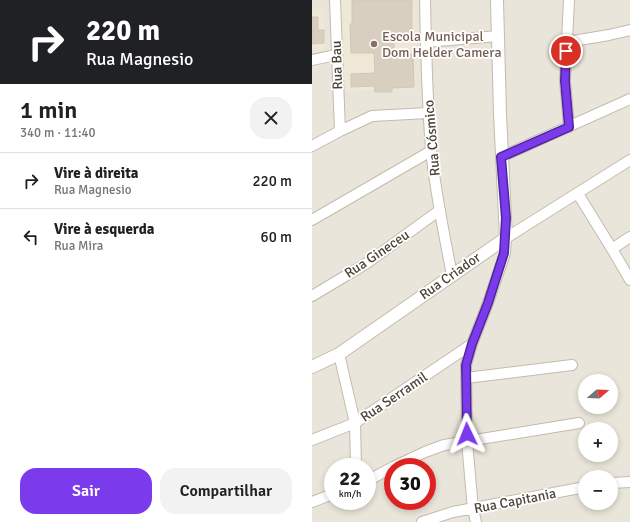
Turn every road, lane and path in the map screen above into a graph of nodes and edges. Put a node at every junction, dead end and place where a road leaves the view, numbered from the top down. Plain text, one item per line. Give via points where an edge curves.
1 (334, 0) edge
2 (425, 0) edge
3 (497, 0) edge
4 (569, 0) edge
5 (630, 30) edge
6 (498, 36) junction
7 (426, 42) junction
8 (567, 42) junction
9 (336, 55) junction
10 (312, 60) edge
11 (630, 99) edge
12 (428, 113) junction
13 (569, 127) junction
14 (340, 131) junction
15 (312, 146) edge
16 (431, 151) junction
17 (501, 157) junction
18 (630, 160) edge
19 (578, 194) junction
20 (440, 210) junction
21 (312, 220) edge
22 (630, 237) edge
23 (506, 238) junction
24 (612, 249) junction
25 (452, 275) junction
26 (630, 280) edge
27 (312, 296) edge
28 (472, 344) junction
29 (339, 354) junction
30 (312, 363) edge
31 (572, 365) dead end
32 (312, 367) edge
33 (466, 378) junction
34 (355, 423) junction
35 (578, 423) edge
36 (312, 440) edge
37 (467, 442) junction
38 (356, 458) edge
39 (412, 458) edge
40 (630, 482) edge
41 (618, 483) edge
42 (578, 488) edge
43 (324, 497) edge
44 (312, 502) edge
45 (473, 509) junction
46 (422, 522) edge
47 (476, 522) edge

1 - 9 street, Rua Bau
2 - 7 street, Rua Cósmico
3 - 6 street
4 - 8 street
5 - 8 street
6 - 7 street
6 - 17 street
7 - 12 street, Rua Cósmico
8 - 13 street via 565,81
9 - 10 street
9 - 14 street, Rua Bau
11 - 13 street
12 - 14 street via 372,116
12 - 16 street, Rua Cósmico
13 - 17 street
14 - 15 street
16 - 20 street, Rua Cósmico
16 - 21 street
17 - 23 street
18 - 19 street, Rua Criador
19 - 23 street, Rua Criador
19 - 24 street
20 - 25 street, Rua Cósmico
20 - 27 street, Rua Gineceu via 367,263
22 - 24 street
23 - 25 street, Rua Criador
23 - 28 street via 492,292
24 - 26 street
25 - 29 street, Rua Criador
28 - 33 street via 466,365
28 - 34 street, Rua Serramil
29 - 32 street, Rua Criador
29 - 34 street
30 - 32 street
31 - 33 street
33 - 37 street
34 - 36 street, Rua Serramil
34 - 38 street
35 - 37 street
37 - 39 street via 444,445
37 - 45 street
40 - 41 street
42 - 45 street, Rua Capitania
43 - 44 street
45 - 46 street, Rua Capitania via 453,512
45 - 47 street

